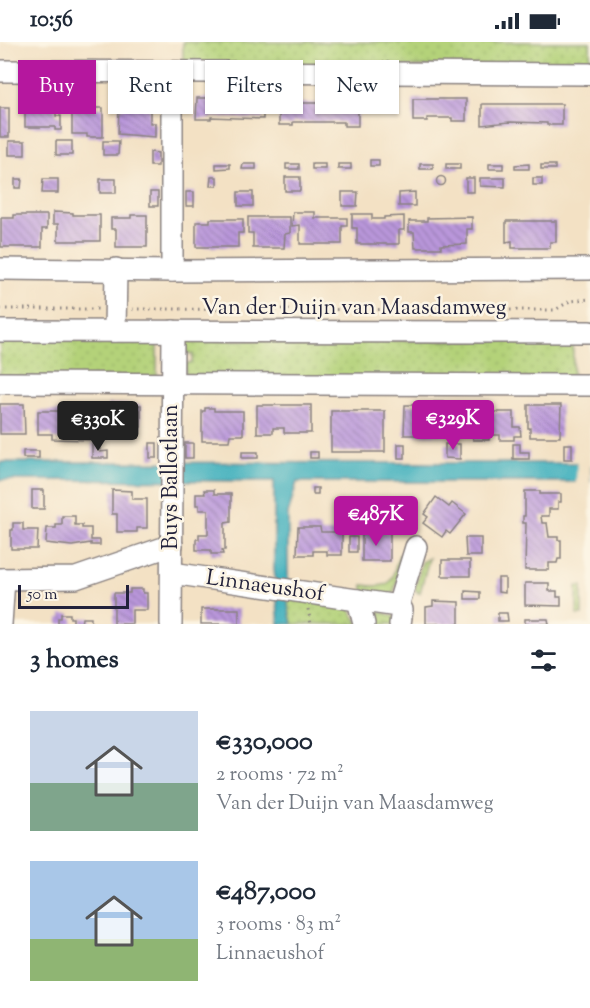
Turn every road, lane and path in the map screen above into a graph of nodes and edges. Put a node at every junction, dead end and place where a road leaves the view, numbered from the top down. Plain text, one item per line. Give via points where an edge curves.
1 (0, 71) edge
2 (108, 72) edge
3 (193, 72) edge
4 (590, 74) edge
5 (172, 114) edge
6 (0, 269) edge
7 (116, 269) junction
8 (590, 269) edge
9 (172, 271) junction
10 (590, 299) edge
11 (0, 309) edge
12 (115, 309) junction
13 (0, 331) edge
14 (115, 331) junction
15 (173, 331) junction
16 (590, 332) edge
17 (0, 383) edge
18 (173, 384) junction
19 (590, 385) edge
20 (172, 545) junction
21 (416, 547) dead end
22 (172, 573) junction
23 (2, 579) edge
24 (358, 600) junction
25 (399, 615) edge
26 (1, 624) edge
27 (171, 624) edge
28 (364, 624) edge

1 - 2 street
3 - 4 street
5 - 9 street
6 - 7 street, Van der Duijn van Maasdamweg
7 - 9 street, Van der Duijn van Maasdamweg
7 - 12 street
8 - 9 street, Van der Duijn van Maasdamweg
10 - 12 path, Van der Duijn van Maasdamweg via 570,301 555,310
11 - 12 path, Van der Duijn van Maasdamweg
12 - 14 street
13 - 14 street, Van der Duijn van Maasdamweg
14 - 15 street, Van der Duijn van Maasdamweg
15 - 16 street, Van der Duijn van Maasdamweg
15 - 18 street, Buys Ballotlaan
17 - 18 street
18 - 19 street
18 - 20 street, Buys Ballotlaan
20 - 22 street, Buys Ballotlaan
20 - 23 street via 76,578
21 - 25 street, Linnaeushof
22 - 24 street, Linnaeushof
22 - 27 street, Buys Ballotlaan
23 - 26 street
24 - 25 street, Linnaeushof
24 - 28 street

